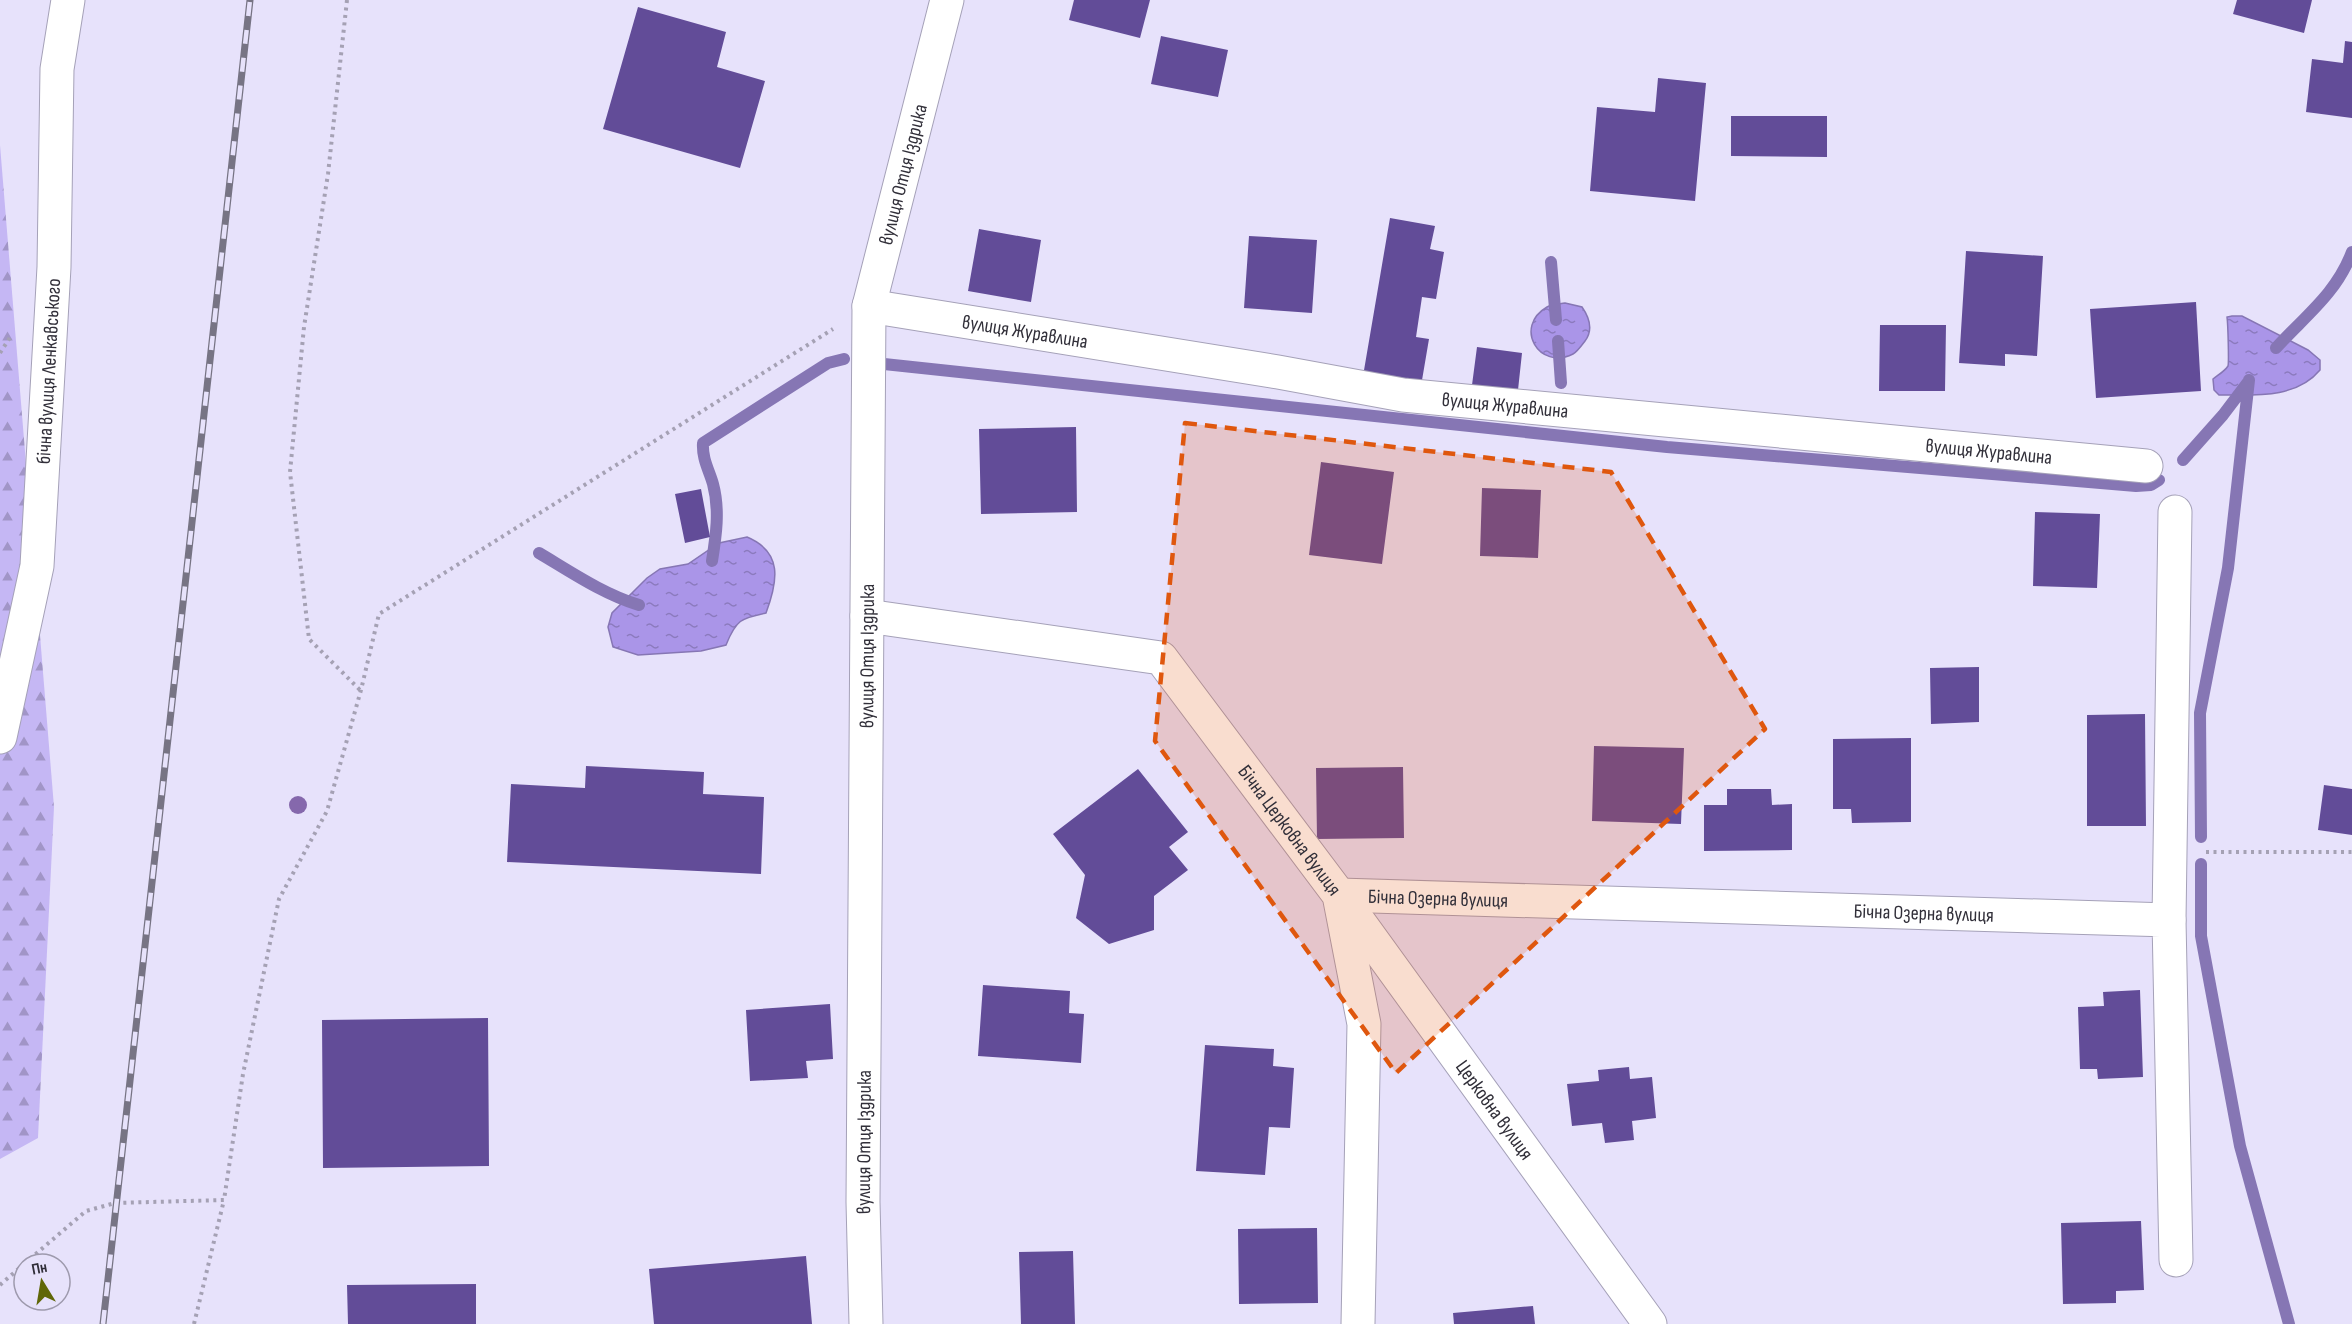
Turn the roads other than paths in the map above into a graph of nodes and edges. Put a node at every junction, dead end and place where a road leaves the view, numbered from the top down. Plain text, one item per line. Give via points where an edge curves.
1 (68, 0) edge
2 (947, 0) edge
3 (868, 306) junction
4 (2146, 466) dead end
5 (2175, 512) dead end
6 (867, 616) junction
7 (0, 737) edge
8 (1339, 895) junction
9 (2169, 920) junction
10 (2176, 1260) dead end
11 (866, 1324) edge
12 (1358, 1324) edge
13 (1650, 1324) edge

1 - 7 street, бічна вулиця Ленкавського via 57,69 54,267 37,566
2 - 3 street, вулиця Отця Іздрика
3 - 4 street, вулиця Журавлина via 1403,395
3 - 6 street, вулиця Отця Іздрика
5 - 9 street
6 - 8 street, Бічна Церковна вулиця via 1161,658
6 - 11 street, вулиця Отця Іздрика via 863,1202
8 - 9 street, Бічна Озерна вулиця
8 - 12 street, Бічна Церковна вулиця via 1364,1024
8 - 13 street, Церковна вулиця
9 - 10 street

